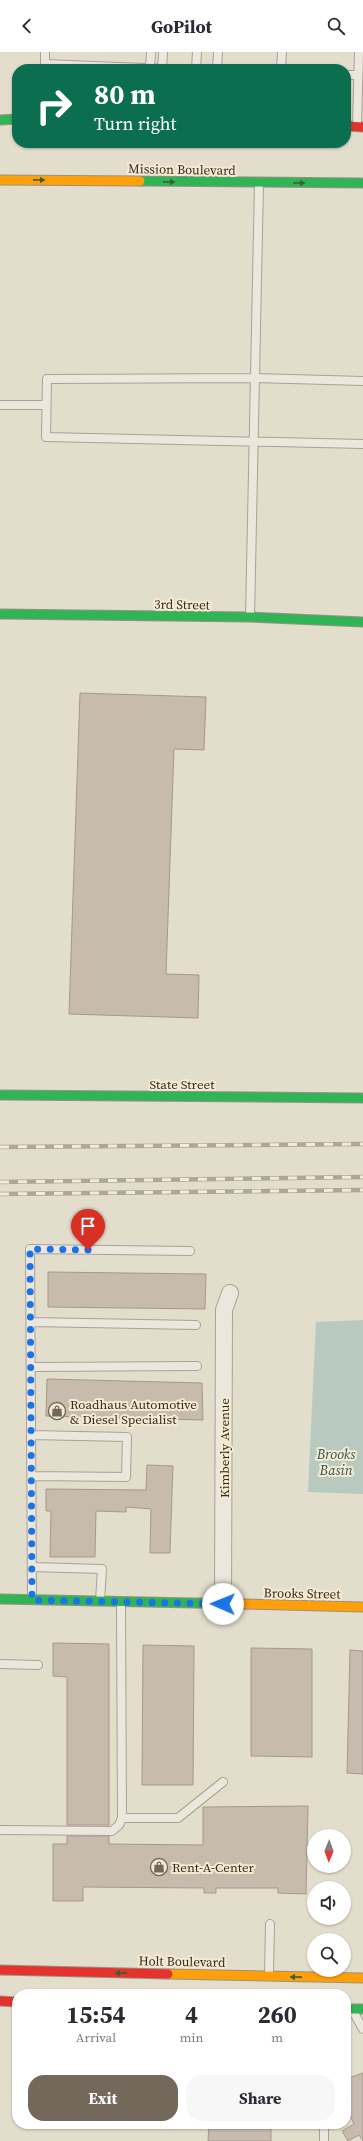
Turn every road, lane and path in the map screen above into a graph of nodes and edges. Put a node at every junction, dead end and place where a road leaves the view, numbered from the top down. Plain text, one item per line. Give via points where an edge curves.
1 (45, 52) edge
2 (150, 52) edge
3 (163, 52) edge
4 (197, 52) edge
5 (218, 52) edge
6 (282, 52) edge
7 (359, 52) edge
8 (45, 64) edge
9 (150, 64) edge
10 (164, 64) edge
11 (196, 64) edge
12 (217, 64) edge
13 (282, 64) edge
14 (351, 75) edge
15 (358, 75) junction
16 (0, 120) edge
17 (12, 120) edge
18 (360, 126) edge
19 (0, 180) edge
20 (259, 183) junction
21 (363, 183) edge
22 (254, 378) junction
23 (363, 381) edge
24 (0, 405) edge
25 (46, 405) junction
26 (252, 442) junction
27 (363, 444) edge
28 (0, 614) edge
29 (250, 617) junction
30 (363, 622) edge
31 (0, 1095) edge
32 (363, 1098) edge
33 (190, 1251) dead end
34 (230, 1293) dead end
35 (31, 1322) junction
36 (196, 1325) dead end
37 (197, 1366) dead end
38 (31, 1367) junction
39 (31, 1435) junction
40 (32, 1476) junction
41 (32, 1567) junction
42 (0, 1599) edge
43 (32, 1600) junction
44 (100, 1601) junction
45 (121, 1602) junction
46 (223, 1604) junction
47 (363, 1607) edge
48 (0, 1664) edge
49 (38, 1665) dead end
50 (223, 1782) dead end
51 (122, 1818) junction
52 (0, 1830) edge
53 (270, 1924) dead end
54 (0, 1970) edge
55 (269, 1976) junction
56 (363, 1978) edge
57 (0, 2001) edge
58 (12, 2002) edge
59 (351, 2009) edge
60 (363, 2009) edge
61 (351, 2012) edge
62 (363, 2029) edge
63 (324, 2129) edge
64 (324, 2141) edge

1 - 8 lane
2 - 9 lane
3 - 10 lane
4 - 11 lane
5 - 12 lane
6 - 13 lane
7 - 15 lane
14 - 15 lane
15 - 18 lane
16 - 17 street
19 -> 20 street, Mission Boulevard
20 -> 21 street, Mission Boulevard
20 - 22 lane
22 - 23 lane
22 - 25 lane via 47,379
22 - 26 lane
24 - 25 lane
25 - 26 lane via 46,437
26 - 27 lane
26 - 29 lane
28 - 29 street, 3rd Street
29 - 30 street, 3rd Street
31 - 32 street, State Street
33 - 35 lane via 30,1249
34 - 46 street, Kimberly Avenue via 224,1310
35 - 36 lane
35 - 38 lane
37 - 38 lane
38 - 39 lane
39 - 40 lane
39 - 40 lane via 127,1437 126,1477
40 - 41 lane
41 - 43 lane
41 - 44 lane via 102,1569
42 - 43 street, Brooks Street
43 - 44 street, Brooks Street
44 - 45 street, Brooks Street
45 - 46 street, Brooks Street
45 - 51 lane
46 - 47 street, Brooks Street
48 - 49 lane
50 - 51 lane via 178,1818
51 - 52 lane via 112,1831
53 - 55 lane
55 -> 54 street, Holt Boulevard
56 -> 55 street, Holt Boulevard
57 - 58 street
59 - 60 street
61 - 62 lane
63 - 64 lane

